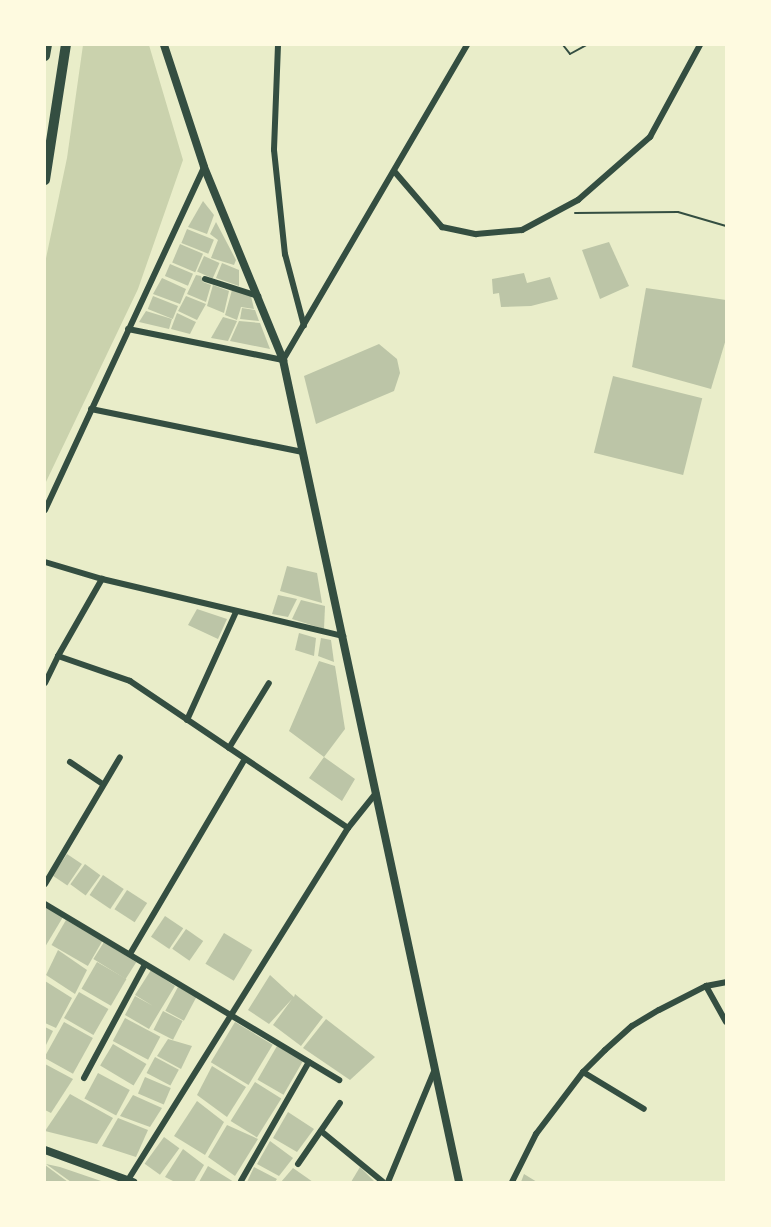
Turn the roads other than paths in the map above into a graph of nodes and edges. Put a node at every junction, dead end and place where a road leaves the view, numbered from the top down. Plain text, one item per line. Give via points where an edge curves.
1 (47, 45) edge
2 (66, 45) edge
3 (164, 45) edge
4 (278, 45) edge
5 (467, 45) edge
6 (700, 45) edge
7 (45, 56) edge
8 (204, 167) junction
9 (394, 171) junction
10 (45, 180) edge
11 (205, 279) dead end
12 (259, 297) junction
13 (304, 326) junction
14 (128, 329) junction
15 (284, 360) junction
16 (91, 409) junction
17 (303, 452) junction
18 (45, 510) edge
19 (45, 562) edge
20 (102, 579) junction
21 (236, 612) junction
22 (343, 636) junction
23 (58, 656) junction
24 (45, 683) edge
25 (269, 683) dead end
26 (187, 720) junction
27 (229, 748) junction
28 (120, 757) dead end
29 (245, 759) junction
30 (70, 762) dead end
31 (103, 784) junction
32 (376, 793) junction
33 (348, 828) junction
34 (45, 884) edge
35 (45, 904) edge
36 (129, 954) junction
37 (145, 964) junction
38 (726, 982) edge
39 (706, 986) junction
40 (230, 1015) junction
41 (726, 1022) edge
42 (309, 1062) junction
43 (435, 1068) junction
44 (583, 1071) junction
45 (84, 1078) dead end
46 (339, 1080) dead end
47 (340, 1103) dead end
48 (644, 1109) dead end
49 (321, 1131) junction
50 (45, 1150) edge
51 (298, 1164) dead end
52 (131, 1181) edge
53 (242, 1181) edge
54 (383, 1182) edge
55 (388, 1182) edge
56 (459, 1182) edge
57 (512, 1182) edge

1 - 7 main road
2 - 10 main road
3 - 8 street
4 - 13 street via 274,150 285,254
5 - 9 street
6 - 9 street via 650,137 578,200 522,230 476,234 442,227
8 - 12 street
8 - 14 street
9 - 13 street
11 - 12 street
12 - 15 street
13 - 15 street
14 - 15 street
14 - 16 street
15 - 17 street
16 - 17 street
16 - 18 street
17 - 22 street
19 - 20 street
20 - 21 street
20 - 23 street
21 - 22 street
21 - 26 street
22 - 32 street
23 - 24 street
23 - 26 street via 130,681
25 - 27 street
26 - 27 street
27 - 29 street
28 - 31 street
29 - 33 street
29 - 36 street
30 - 31 street
31 - 34 street
32 - 33 street
32 - 43 street
33 - 40 street
35 - 36 street
36 - 37 street
37 - 40 street
37 - 45 street
38 - 39 street
39 - 41 street
39 - 44 street via 633,1026
40 - 42 street
40 - 52 street
42 - 46 street
42 - 53 street
43 - 55 street
43 - 56 street
44 - 48 street
44 - 57 street via 536,1134
47 - 49 street
49 - 51 street
49 - 54 street
50 - 52 street

